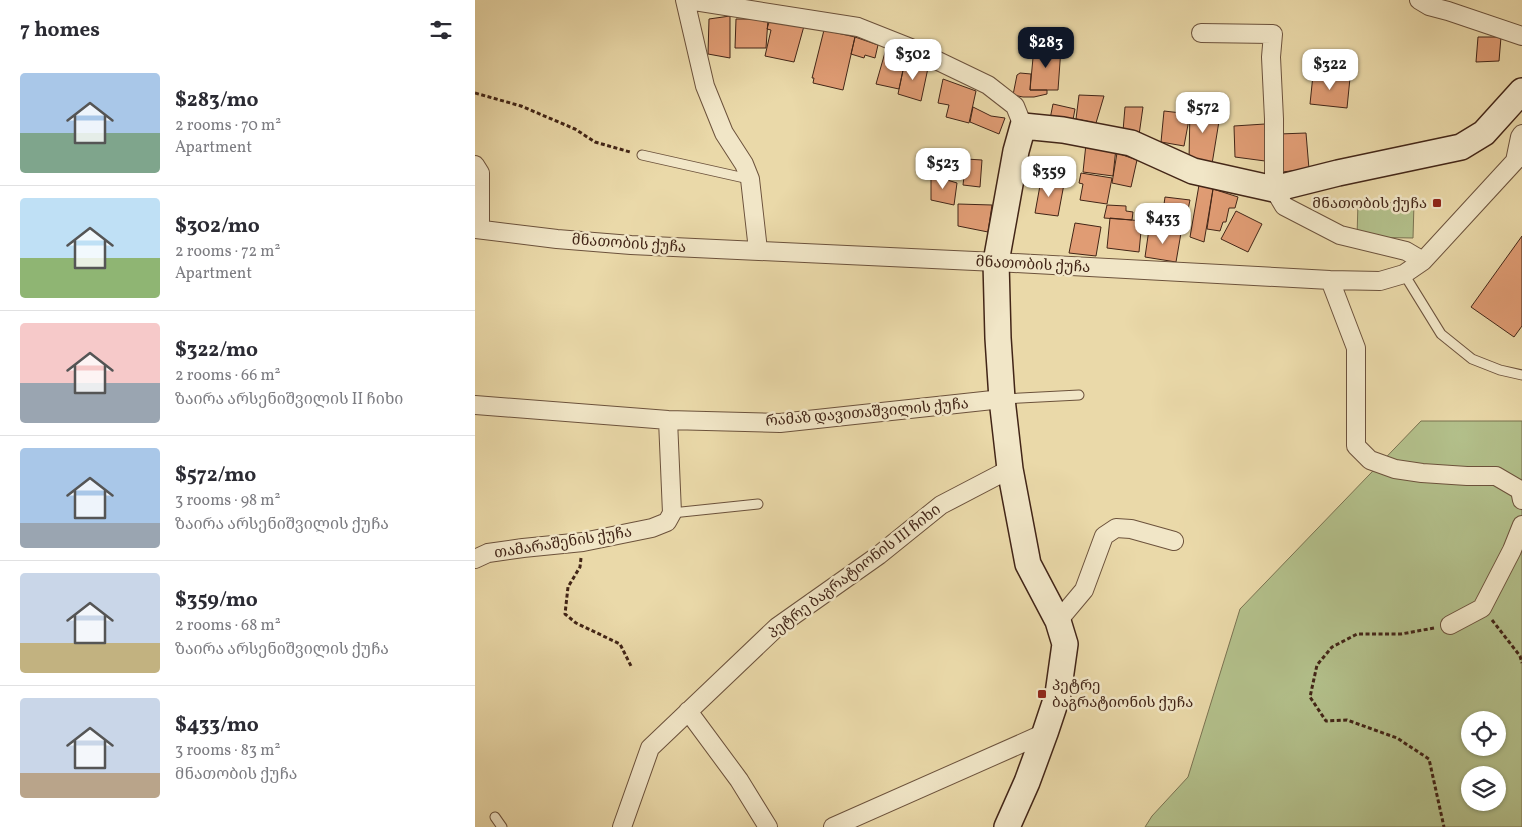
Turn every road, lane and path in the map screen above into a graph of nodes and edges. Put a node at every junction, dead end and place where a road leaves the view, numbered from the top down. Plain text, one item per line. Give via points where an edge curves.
1 (686, 0) edge
2 (1419, 0) edge
3 (1201, 33) dead end
4 (1522, 36) edge
5 (1522, 91) edge
6 (475, 92) edge
7 (1023, 126) junction
8 (1522, 134) edge
9 (642, 155) joint
10 (475, 165) edge
11 (750, 179) junction
12 (1274, 189) junction
13 (477, 229) edge
14 (759, 250) junction
15 (1423, 261) junction
16 (996, 262) junction
17 (1404, 274) junction
18 (1330, 280) junction
19 (1522, 375) edge
20 (1079, 394) dead end
21 (1002, 400) junction
22 (475, 405) edge
23 (669, 420) junction
24 (1010, 469) junction
25 (1522, 500) edge
26 (758, 504) dead end
27 (672, 513) junction
28 (1522, 525) edge
29 (1174, 541) dead end
30 (583, 542) junction
31 (475, 559) edge
32 (1482, 608) junction
33 (1059, 621) junction
34 (1450, 625) joint
35 (1522, 663) edge
36 (631, 666) dead end
37 (688, 711) junction
38 (1045, 733) junction
39 (495, 817) dead end
40 (502, 827) edge
41 (622, 827) edge
42 (768, 827) edge
43 (833, 827) edge
44 (1007, 827) edge
45 (1444, 827) edge

1 - 7 street via 858,27 988,85 1015,106
1 - 11 street via 705,86 724,133
2 - 4 street
3 - 12 street via 1273,34
5 - 12 street via 1484,133 1461,147
6 - 9 path via 546,116 595,142
7 - 12 street via 1131,143 1193,171
7 - 16 street
8 - 15 street, მნათობის ქუჩა via 1515,161
9 - 11 lane
10 - 13 street via 480,173
11 - 14 street
12 - 15 street via 1284,206 1340,236 1406,251
13 - 14 street, მნათობის ქუჩა via 631,245
14 - 16 street, მნათობის ქუჩა
15 - 17 street, მნათობის ქუჩა
16 - 18 street, მნათობის ქუჩა
16 - 21 street
17 - 18 street, მნათობის ქუჩა via 1380,280
17 - 19 lane via 1441,334 1472,359
18 - 25 street via 1356,348 1356,446 1370,460 1395,469 1496,476 1520,490
20 - 21 lane, რამაზ დავითაშვილის ქუჩა
21 - 23 street, რამაზ დავითაშვილის ქუჩა via 780,423
21 - 24 street
22 - 23 street, რამაზ დავითაშვილის ქუჩა
23 - 27 street
24 - 33 street via 1028,564
24 - 37 street, პეტრე ბაგრატიონის III ჩიხი via 941,505 777,627
26 - 27 lane
27 - 30 street, თამარაშენის ქუჩა via 667,522 653,528
28 - 32 street
29 - 33 street via 1131,529 1116,528 1104,536 1084,590
30 - 31 street, თამარაშენის ქუჩა via 488,553
30 - 36 path via 580,568 568,587 565,614 576,623 620,644
32 - 34 street
32 - 35 path
33 - 38 street via 1065,644 1057,694
34 - 45 path via 1401,634 1357,634 1331,648 1317,665 1310,697 1326,721 1347,720 1397,738 1429,759
37 - 41 street, პეტრე ბაგრატიონის III ჩიხი via 650,748
37 - 42 street via 739,780
38 - 43 street
38 - 44 street
39 - 40 lane

